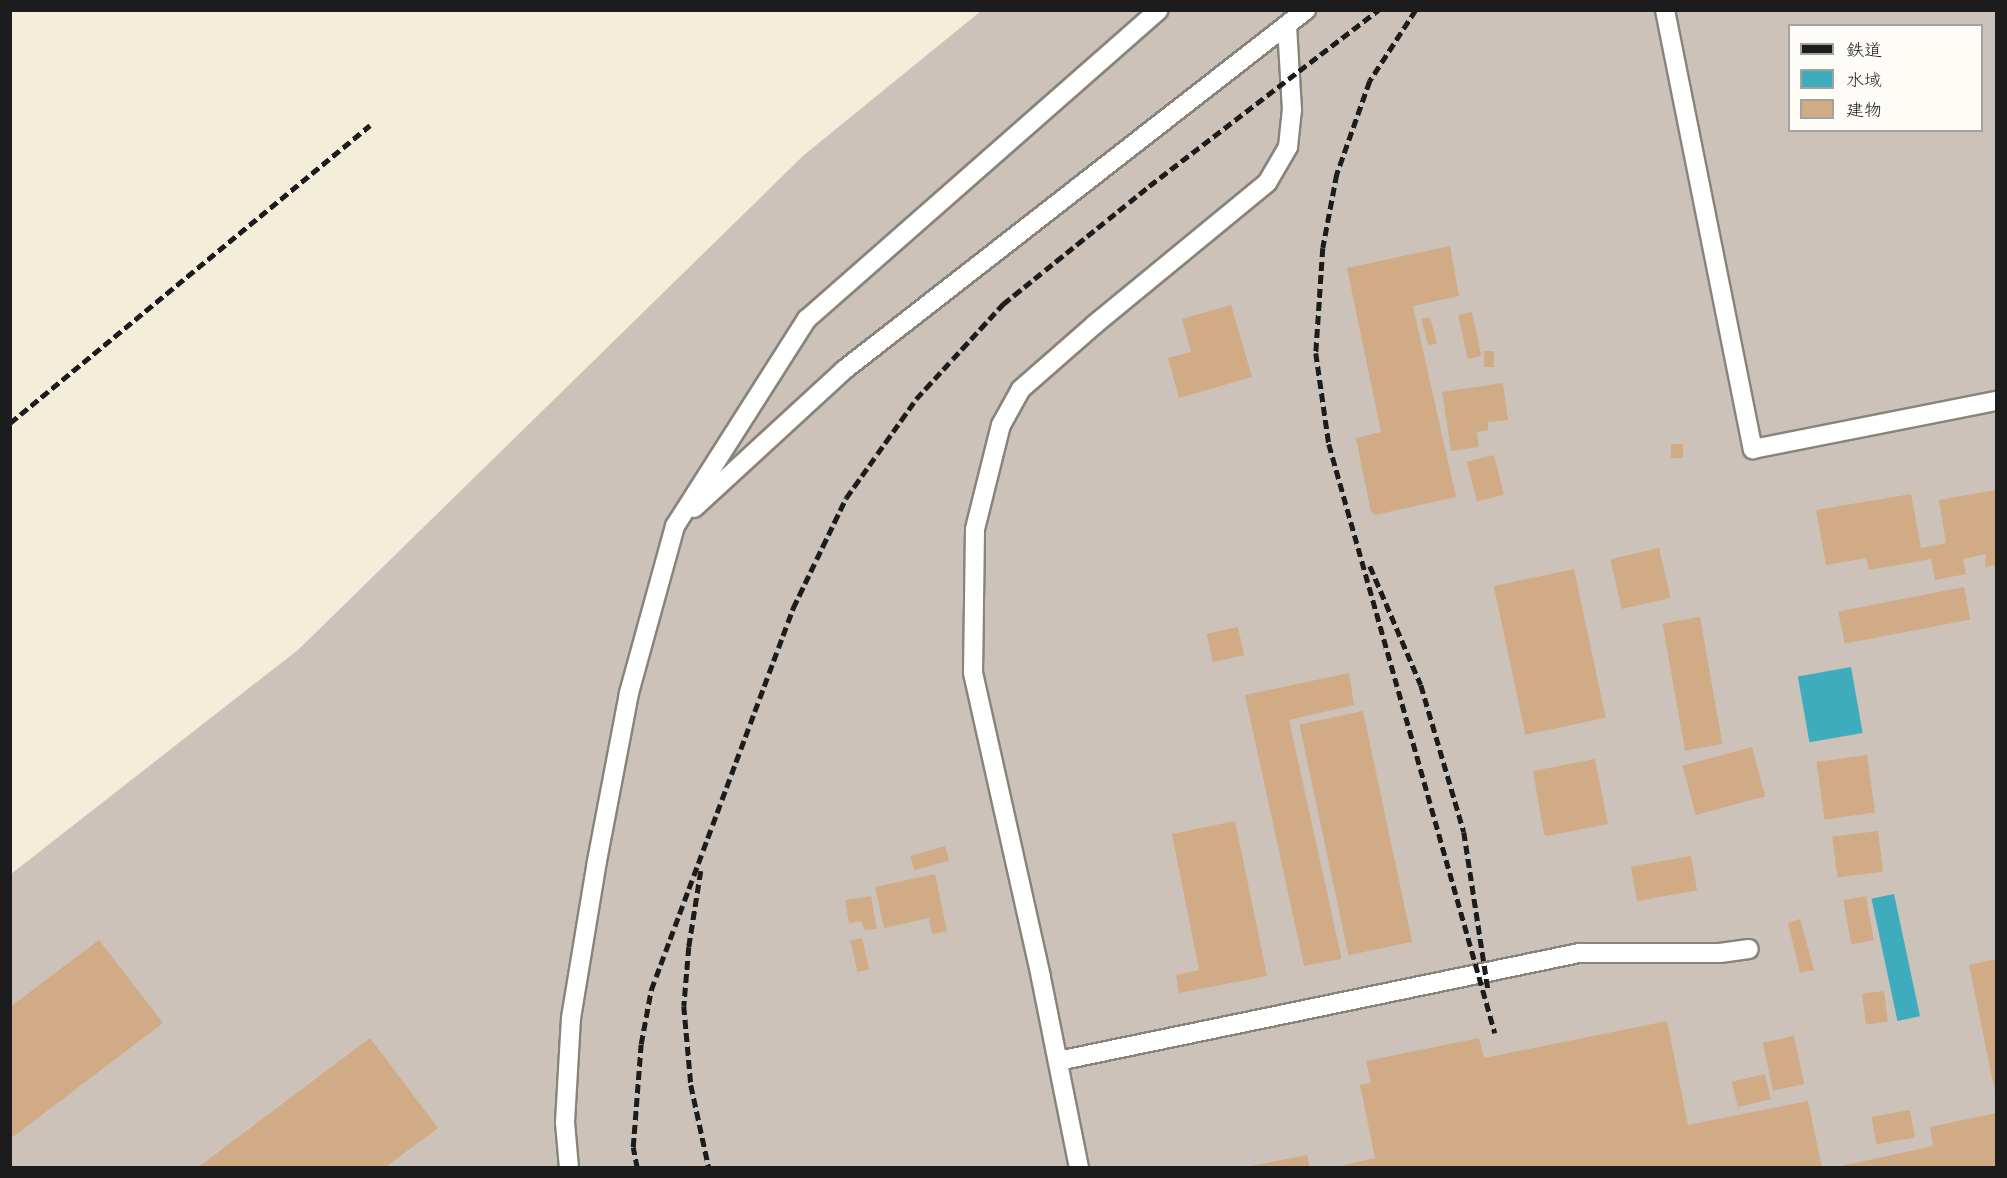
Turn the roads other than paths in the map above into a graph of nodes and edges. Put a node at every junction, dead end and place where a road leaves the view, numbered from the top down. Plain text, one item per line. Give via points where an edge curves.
1 (1159, 10) edge
2 (1306, 10) edge
3 (1665, 10) edge
4 (1287, 26) junction
5 (1996, 401) edge
6 (675, 526) junction
7 (1749, 950) dead end
8 (1058, 1061) junction
9 (569, 1167) edge
10 (1079, 1167) edge

1 - 6 lane via 807,319
2 - 4 lane
3 - 5 lane via 1753,449
4 - 6 lane via 844,370
4 - 8 lane via 1292,110 1288,147 1267,183 1021,389 1001,425 975,529 973,673
6 - 9 lane via 629,693 594,883 572,1018 566,1122
7 - 8 lane via 1579,953
8 - 10 lane

